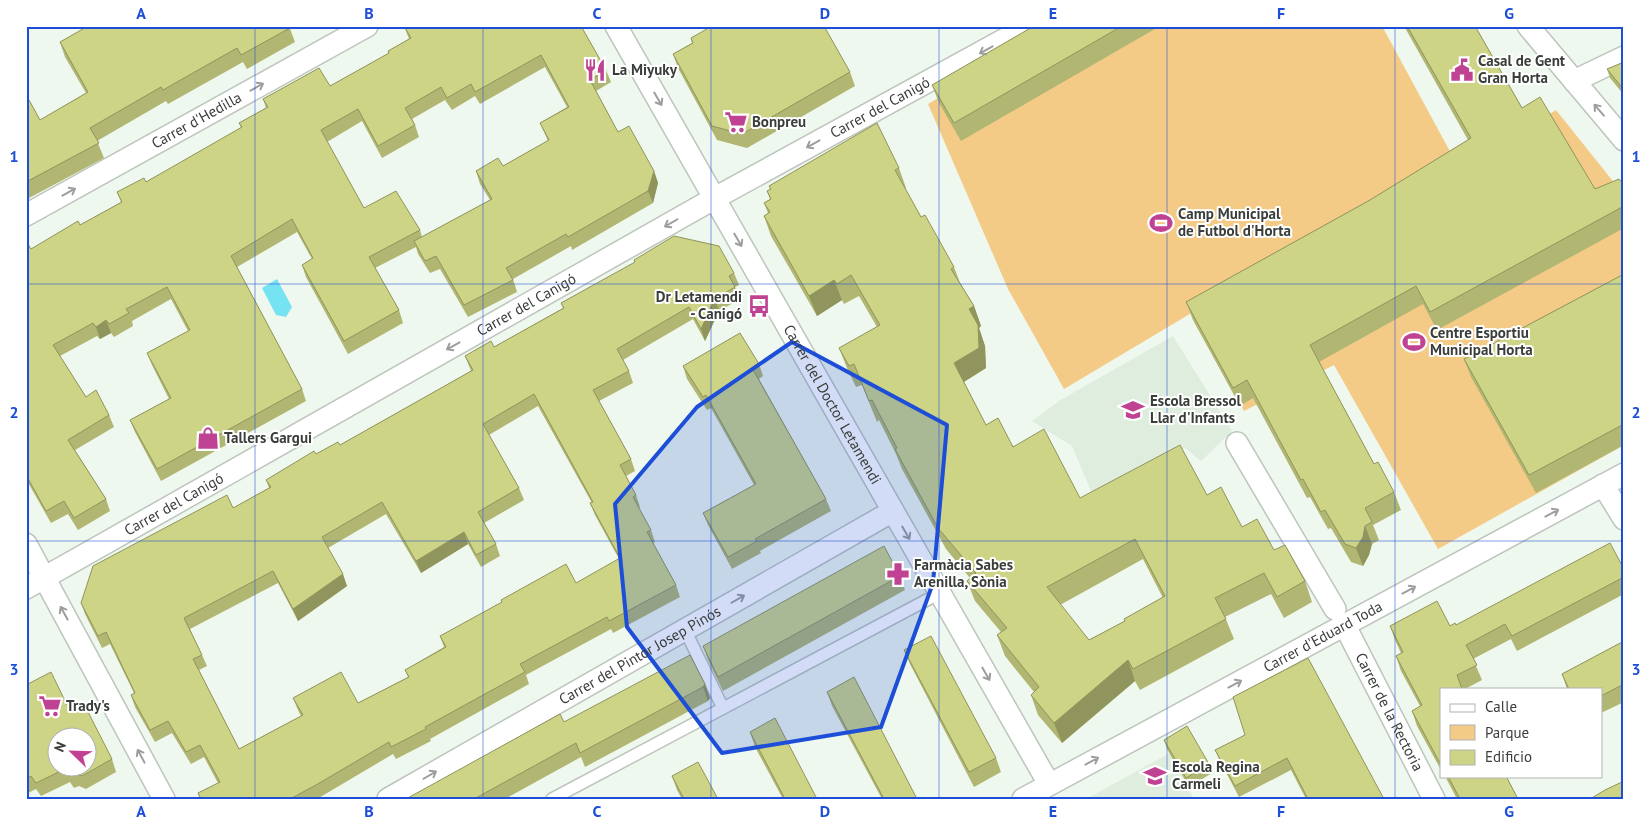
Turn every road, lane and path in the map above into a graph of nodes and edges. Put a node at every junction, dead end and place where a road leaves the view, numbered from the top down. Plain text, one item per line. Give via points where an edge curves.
1 (366, 26) edge
2 (616, 26) edge
3 (1029, 26) edge
4 (1528, 26) edge
5 (1624, 57) edge
6 (1574, 81) junction
7 (1624, 140) edge
8 (715, 198) junction
9 (26, 215) edge
10 (1237, 443) dead end
11 (1624, 474) edge
12 (1603, 485) junction
13 (893, 511) junction
14 (1624, 518) edge
15 (26, 544) edge
16 (45, 577) junction
17 (26, 588) edge
18 (940, 593) junction
19 (1340, 617) junction
20 (684, 630) junction
21 (723, 708) junction
22 (1049, 784) junction
23 (164, 799) edge
24 (388, 799) edge
25 (552, 799) edge
26 (1022, 799) edge
27 (1434, 799) edge

9 -> 1 street, Carrer d'Hedilla
2 -> 8 street, Carrer del Doctor Letamendi
3 -> 8 street, Carrer del Canigó
4 - 6 street
5 - 6 street
7 -> 6 street
8 -> 13 street, Carrer del Doctor Letamendi
8 -> 16 street, Carrer del Canigó
10 - 19 street, Carrer de la Rectoria
11 - 12 street, Carrer d'Eduard Toda
12 - 14 street
19 -> 12 street, Carrer d'Eduard Toda
13 -> 18 street, Carrer del Doctor Letamendi
20 -> 13 street, Carrer del Pintor Josep Pinós
15 - 16 street
16 - 17 street, Carrer del Canigó
23 -> 16 street
18 - 21 lane
18 -> 22 street, Carrer del Doctor Letamendi
22 -> 19 street, Carrer d'Eduard Toda
19 - 27 street, Carrer de la Rectoria
20 - 21 lane
24 -> 20 street, Carrer del Pintor Josep Pinós
21 - 25 lane
22 - 26 street, Carrer d'Eduard Toda

